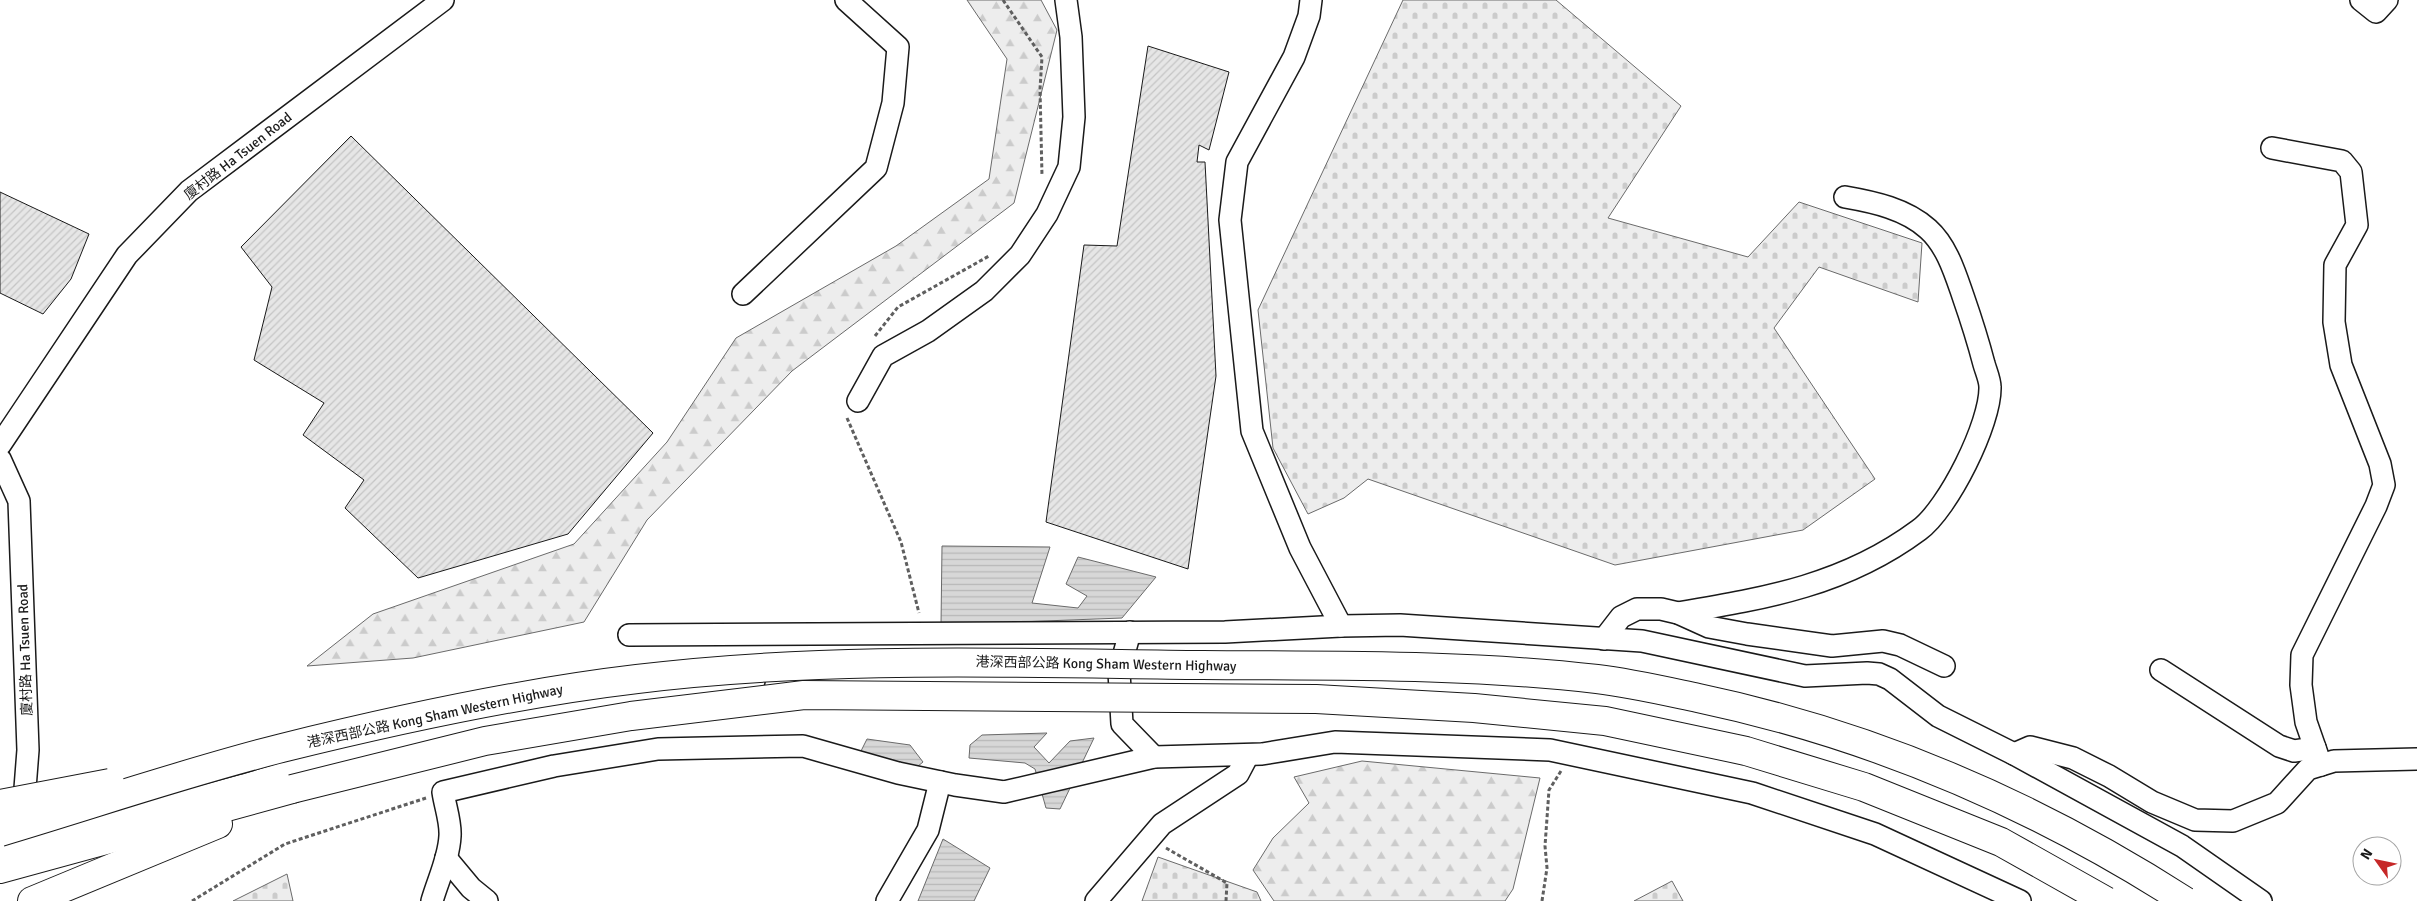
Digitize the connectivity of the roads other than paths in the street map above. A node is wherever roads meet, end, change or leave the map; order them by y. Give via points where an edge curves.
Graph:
1 (443, 0) edge
2 (846, 0) edge
3 (1066, 0) edge
4 (1311, 0) edge
5 (2361, 0) edge
6 (2387, 0) edge
7 (2272, 148) dead end
8 (1845, 197) dead end
9 (743, 294) dead end
10 (858, 402) dead end
11 (0, 445) edge
12 (0, 459) edge
13 (1678, 613) junction
14 (1340, 626) junction
15 (1130, 632) junction
16 (629, 635) dead end
17 (1604, 638) junction
18 (1944, 666) dead end
19 (2161, 670) dead end
20 (1119, 672) junction
21 (280, 749) junction
22 (2014, 754) junction
23 (1248, 755) junction
24 (1154, 757) junction
25 (2318, 757) junction
26 (2417, 760) edge
27 (940, 782) junction
28 (292, 789) junction
29 (0, 804) edge
30 (10, 838) edge
31 (0, 851) edge
32 (446, 858) junction
33 (0, 869) edge
34 (32, 901) edge
35 (432, 901) edge
36 (487, 901) edge
37 (887, 901) edge
38 (1096, 901) edge
39 (2020, 901) edge
40 (2106, 901) edge
41 (2185, 901) edge
42 (2261, 901) edge

1 - 11 street, 廈村路 Ha Tsuen Road via 189,191 127,255
2 - 9 street via 898,47 893,103 876,168
3 - 10 street via 1074,117 1069,166 1047,214 1020,255 984,291 928,331 883,356
4 - 14 street via 1309,16 1294,56 1238,162 1230,220 1252,432 1300,548
5 - 6 street via 2376,12
7 - 25 street via 2342,161 2351,172 2357,224 2335,265 2334,322 2341,364 2380,464 2384,485 2302,655 2301,685 2306,722
8 - 13 street via 1912,216 1941,244 1969,313 1990,386 1978,440 1937,510 1920,529 1863,565 1826,581 1789,591
12 - 30 street, 廈村路 Ha Tsuen Road via 19,501 28,750
13 - 17 street via 1637,609 1622,617
13 - 18 street via 1709,627 1832,646 1883,641 1900,645
14 - 15 street via 1225,632
14 - 17 street via 1400,625
15 - 16 street
15 - 20 street
17 - 22 street via 1642,641 1805,676 1879,674 1938,716
19 - 25 street via 2279,746
20 - 24 street via 1122,724
20 - 30 street via 796,675 534,711 389,741 244,785
21 - 29 highway, bridge
21 - 30 highway, 港深西部公路 Kong Sham Western Highway, bridge
21 - 41 highway, 港深西部公路 Kong Sham Western Highway, bridge via 489,702 560,690 711,671 794,665 947,662 1422,667 1521,672 1605,680 1732,705 1880,748 2024,808 2120,860
22 - 25 street via 2030,747 2073,758 2152,802 2196,820 2233,821 2277,804
22 - 42 street via 2182,846
23 - 24 street
23 - 38 street via 1238,774 1162,824
23 - 39 street via 1334,742 1550,750 1752,792 1875,834
24 - 27 street via 1004,792
25 - 26 street via 2334,761
27 - 32 street via 802,746 658,749 554,766 443,792 450,834
27 - 37 street via 928,830
28 - 33 highway
28 - 34 highway via 247,812
28 - 40 highway, bridge via 485,741 631,716 804,695 1316,699 1445,706 1606,721 1746,751 1864,788 2001,842
30 - 31 street
32 - 35 street
32 - 36 street via 471,888

